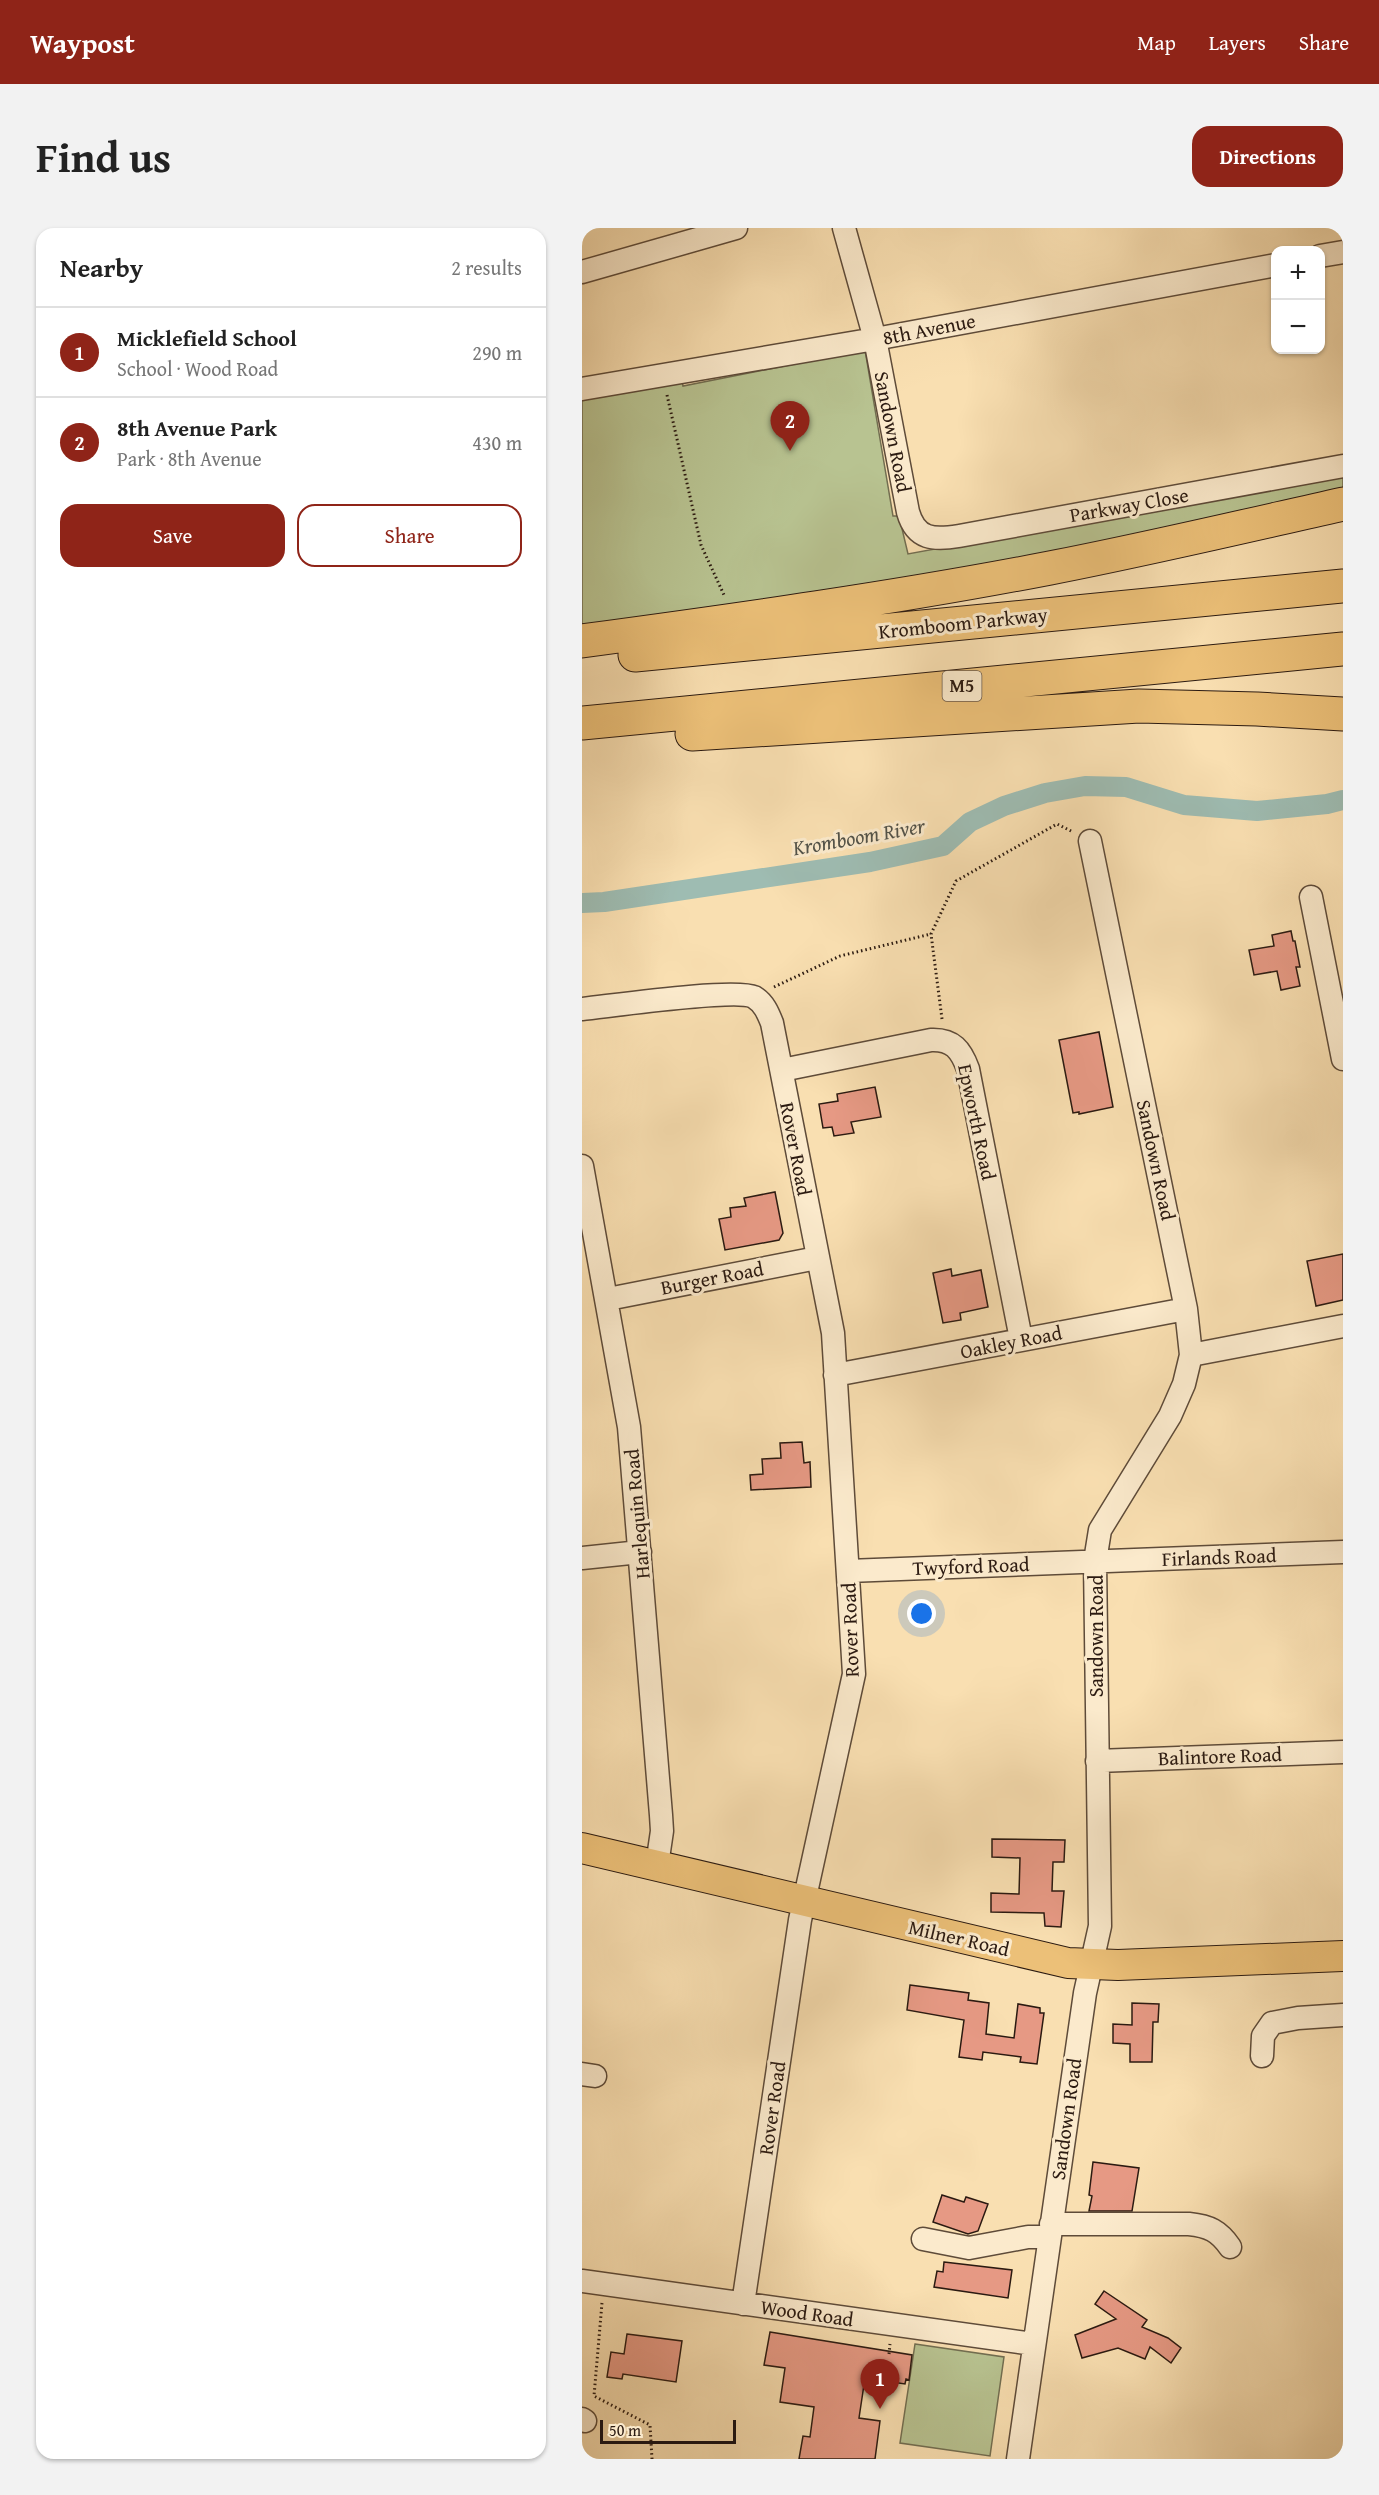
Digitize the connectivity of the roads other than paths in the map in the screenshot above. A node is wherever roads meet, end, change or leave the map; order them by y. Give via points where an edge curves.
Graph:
1 (736, 228) edge
2 (844, 228) edge
3 (1343, 252) edge
4 (1325, 255) edge
5 (1271, 266) edge
6 (582, 272) edge
7 (875, 339) junction
8 (582, 389) edge
9 (1343, 466) edge
10 (1343, 504) edge
11 (917, 530) joint
12 (1343, 586) edge
13 (582, 641) edge
14 (1343, 650) edge
15 (582, 659) edge
16 (1343, 714) edge
17 (582, 723) edge
18 (582, 741) edge
19 (1090, 841) road end
20 (1311, 897) dead end
21 (582, 1009) edge
22 (1343, 1059) edge
23 (782, 1070) junction
24 (582, 1166) edge
25 (817, 1258) junction
26 (608, 1299) junction
27 (1186, 1309) junction
28 (1343, 1326) edge
29 (1021, 1339) junction
30 (1191, 1355) junction
31 (835, 1376) junction
32 (640, 1552) junction
33 (1343, 1552) edge
34 (582, 1558) edge
35 (1095, 1561) junction
36 (848, 1571) junction
37 (1343, 1752) edge
38 (1097, 1761) junction
39 (582, 1848) edge
40 (657, 1866) junction
41 (804, 1900) junction
42 (1343, 1956) edge
43 (1091, 1965) junction
44 (1343, 2015) edge
45 (1262, 2056) dead end
46 (1050, 2231) junction
47 (923, 2239) dead end
48 (1230, 2247) dead end
49 (593, 2282) edge
50 (743, 2304) junction
51 (1033, 2344) junction
52 (1018, 2459) edge

1 - 6 street
2 - 7 street, Sandown Road
3 - 4 street
5 - 7 street, 8th Avenue
7 - 8 street, 8th Avenue
7 - 11 street, Sandown Road via 908,512
9 - 11 street, Parkway Close via 951,538 929,538
10 - 13 highway via 1047,569
12 - 15 highway, Kromboom Parkway
14 - 17 highway, M5
16 - 18 highway via 1139,706
19 - 27 street, Sandown Road
20 - 22 street
21 - 23 street, Rover Road via 728,994 753,996 772,1023
23 - 25 street, Rover Road
23 - 29 street, Epworth Road via 931,1040 944,1040 955,1046 968,1069
24 - 26 street, Harlequin Road
25 - 26 street, Burger Road
25 - 31 street, Rover Road via 833,1333
26 - 32 street, Harlequin Road via 629,1427
27 - 29 street, Oakley Road
27 - 30 street, Sandown Road
28 - 30 street
29 - 31 street, Oakley Road
30 - 35 street, Sandown Road via 1170,1416 1100,1530
31 - 36 street, Rover Road
32 - 34 street
32 - 40 street, Harlequin Road via 662,1831
33 - 35 street, Firlands Road
35 - 36 street, Twyford Road
35 - 38 street, Sandown Road
36 - 41 street, Rover Road via 854,1674
37 - 38 street, Balintore Road
38 - 43 street, Sandown Road via 1100,1926
39 - 40 main road, Milner Road
40 - 41 main road, Milner Road
41 - 43 main road, Milner Road via 968,1941
41 - 50 street, Rover Road
42 - 43 main road, Milner Road
43 - 46 street, Sandown Road
44 - 45 street via 1272,2023 1263,2036
46 - 47 street via 969,2248
46 - 48 street via 1189,2223 1221,2234
46 - 51 street, Sandown Road
49 - 50 street, Wood Road
50 - 51 street, Wood Road
51 - 52 street, Sandown Road

